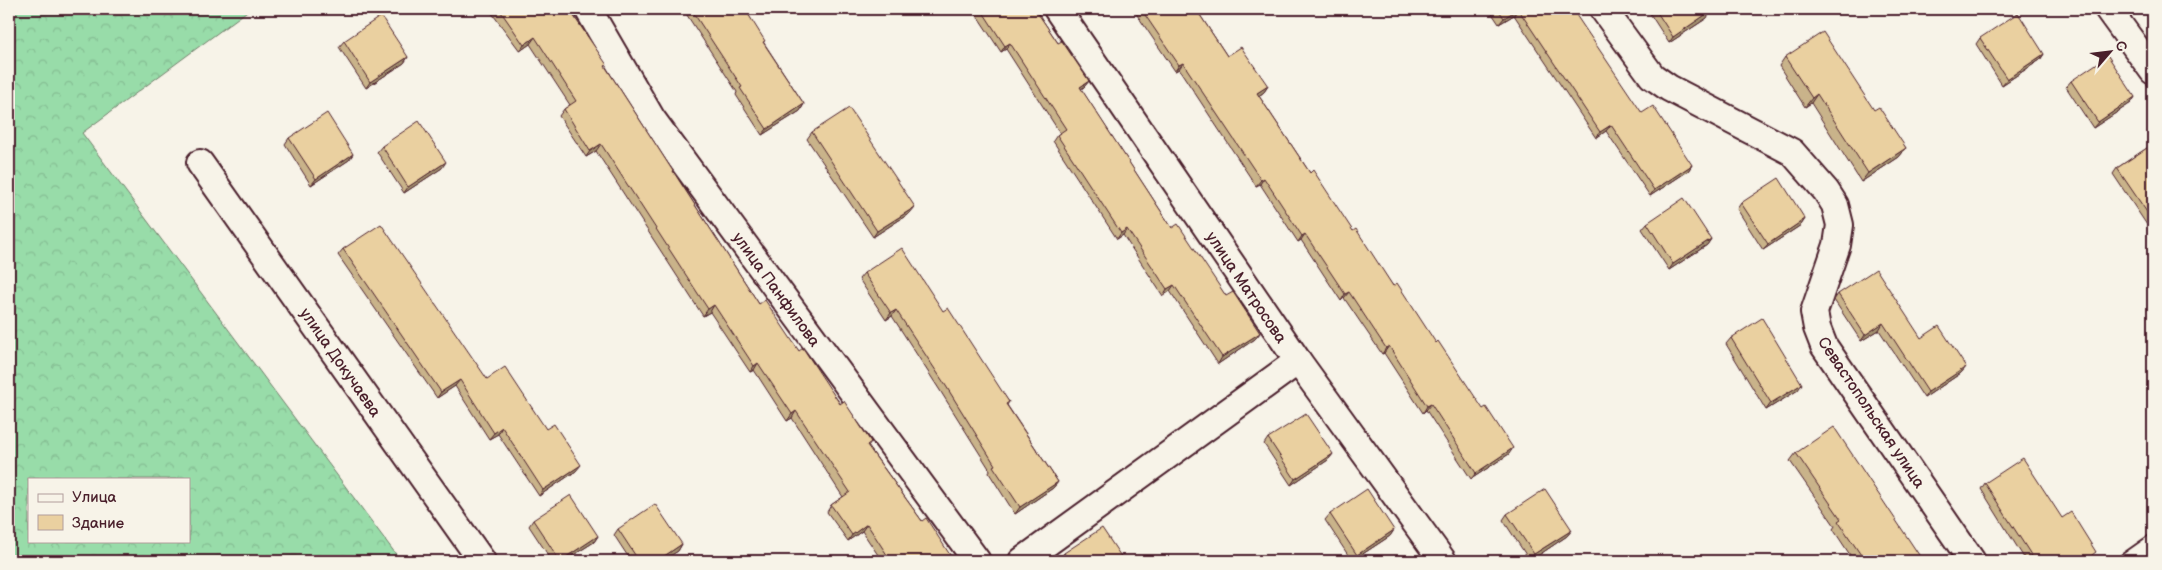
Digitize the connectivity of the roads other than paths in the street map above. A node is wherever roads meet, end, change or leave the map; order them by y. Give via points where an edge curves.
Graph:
1 (588, 9) edge
2 (1057, 9) edge
3 (1603, 9) edge
4 (2108, 9) edge
5 (2153, 71) edge
6 (200, 163) dead end
7 (1298, 362) junction
8 (2153, 542) edge
9 (482, 561) edge
10 (977, 561) edge
11 (1022, 561) edge
12 (1443, 561) edge
13 (1972, 561) edge
14 (2126, 561) edge

1 - 10 street, улица Панфилова via 652,119
2 - 7 street, улица Матросова
3 - 13 street, Севастопольская улица via 1652,76 1792,152 1826,191 1835,205 1840,225 1837,245 1814,312 1824,346
4 - 5 street
6 - 9 street, улица Докучаева
7 - 11 street
7 - 12 street, улица Матросова
8 - 14 lane

